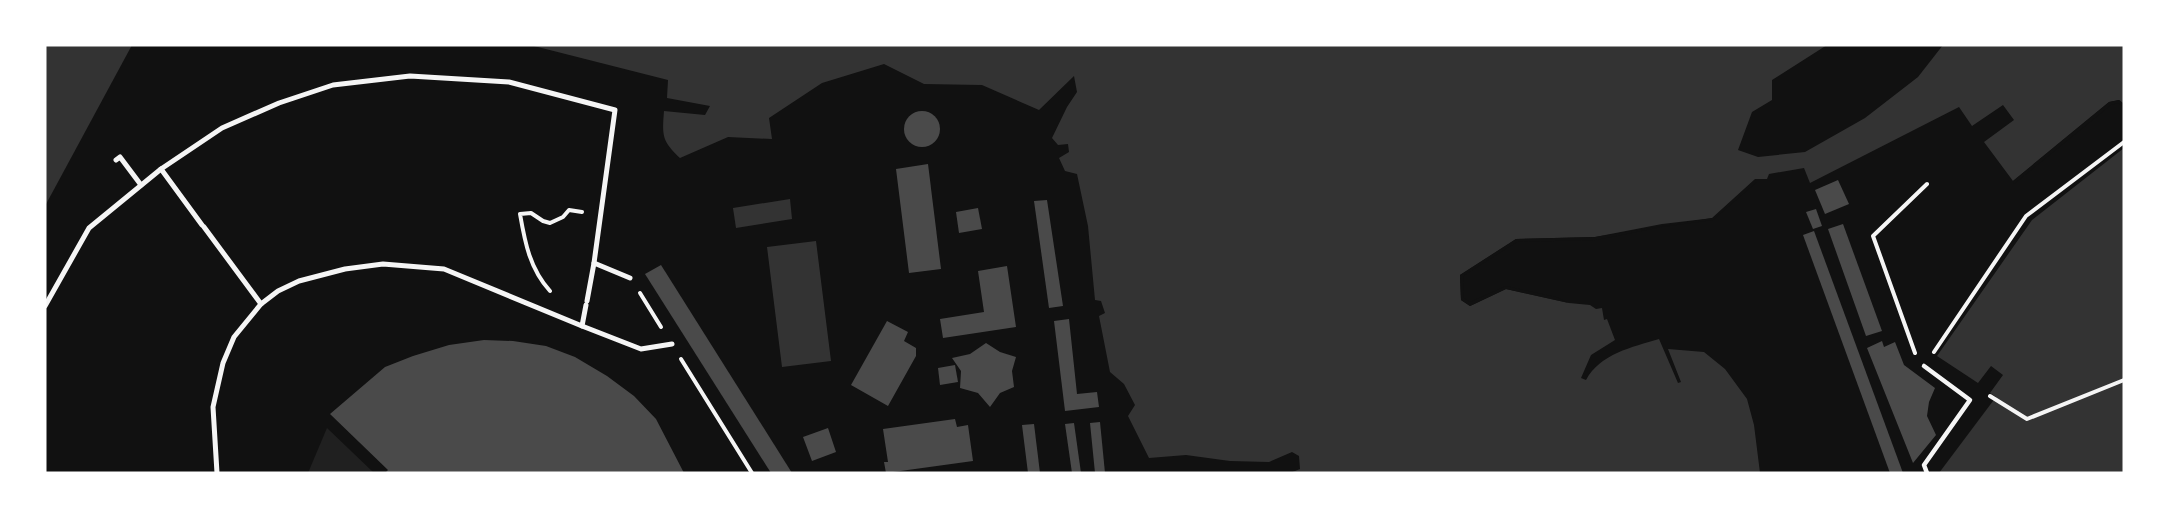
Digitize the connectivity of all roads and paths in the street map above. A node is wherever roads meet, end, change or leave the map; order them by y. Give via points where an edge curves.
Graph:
1 (2124, 142) edge
2 (116, 160) dead end
3 (161, 169) junction
4 (1928, 184) dead end
5 (141, 185) junction
6 (569, 210) dead end
7 (594, 263) junction
8 (630, 278) dead end
9 (553, 294) dead end
10 (261, 304) junction
11 (45, 306) edge
12 (653, 313) dead end
13 (582, 327) junction
14 (672, 344) junction
15 (1917, 361) dead end
16 (1924, 366) joint
17 (2124, 380) edge
18 (1990, 396) dead end
19 (217, 473) edge
20 (752, 473) edge
21 (1927, 473) edge

1 - 16 path via 2026,216
2 - 5 street via 120,157
3 - 5 street
3 - 7 street via 222,128 333,85 410,76 509,82 615,110
3 - 10 street
4 - 15 path via 1873,236
5 - 11 street via 89,228
6 - 9 path via 549,223 531,213 520,214 526,248 539,279
7 - 8 street
7 - 13 street
10 - 13 street via 299,281 382,264 408,265 444,269
10 - 19 street via 234,337 223,363 213,407
12 - 14 path
13 - 14 street via 641,349
14 - 20 path
16 - 21 lane via 1970,400 1924,465
17 - 18 path via 2027,419

